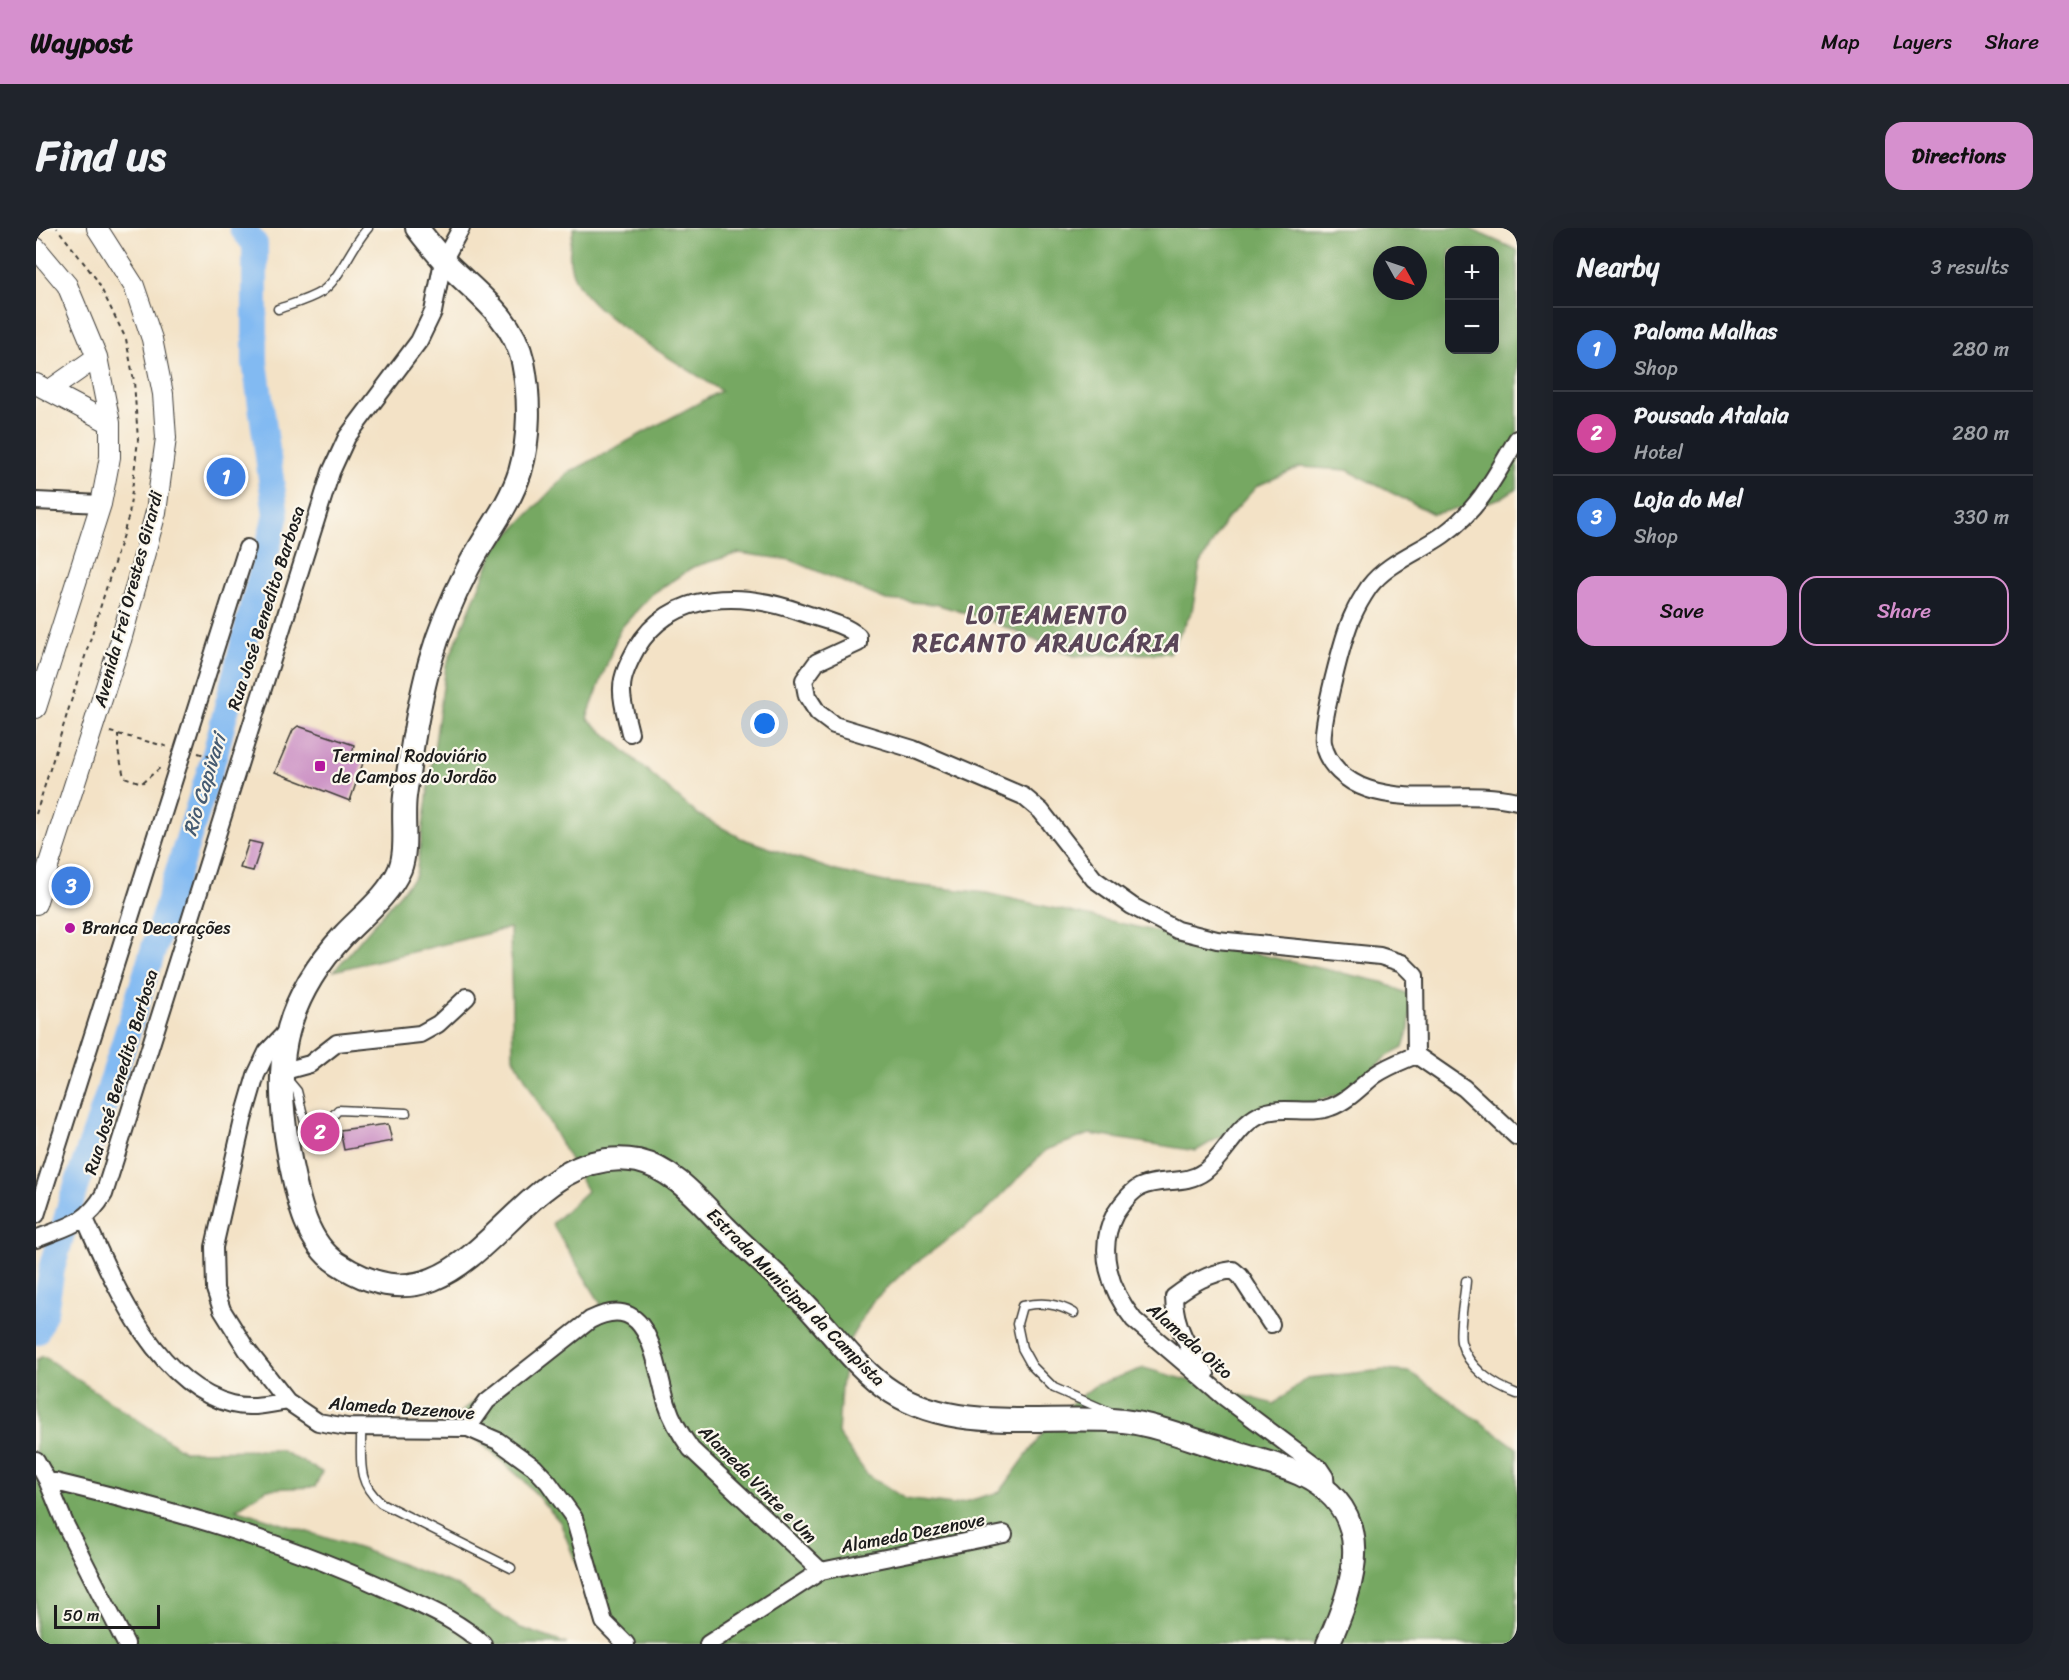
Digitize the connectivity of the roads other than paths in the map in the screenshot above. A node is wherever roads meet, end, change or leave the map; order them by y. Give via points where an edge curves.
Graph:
1 (97, 228) edge
2 (368, 228) edge
3 (417, 228) edge
4 (461, 228) edge
5 (36, 248) edge
6 (443, 261) junction
7 (278, 309) dead end
8 (98, 357) junction
9 (43, 387) edge
10 (110, 423) junction
11 (1517, 439) edge
12 (36, 501) edge
13 (101, 504) junction
14 (247, 548) dead end
15 (37, 698) edge
16 (630, 733) dead end
17 (1517, 801) edge
18 (36, 904) edge
19 (467, 997) dead end
20 (287, 1031) junction
21 (1416, 1055) junction
22 (281, 1072) junction
23 (406, 1113) dead end
24 (1517, 1137) edge
25 (36, 1215) edge
26 (82, 1221) junction
27 (36, 1239) edge
28 (1466, 1281) dead end
29 (1074, 1313) dead end
30 (1271, 1324) dead end
31 (1517, 1394) edge
32 (1223, 1396) junction
33 (287, 1401) junction
34 (1126, 1422) junction
35 (361, 1427) junction
36 (468, 1428) junction
37 (36, 1460) edge
38 (47, 1480) junction
39 (1326, 1489) junction
40 (1004, 1534) dead end
41 (511, 1568) dead end
42 (820, 1571) junction
43 (126, 1644) edge
44 (483, 1644) edge
45 (626, 1644) edge
46 (708, 1644) edge
47 (1328, 1644) edge

1 - 18 street, Avenida Frei Orestes Girardi via 135,286 152,339 163,394 166,438 156,512 121,640
2 - 7 lane via 329,285
3 - 6 main road, Estrada Municipal da Campista
4 - 6 street, Rua José Benedito Barbosa
5 - 8 street via 67,285
6 - 20 main road, Estrada Municipal da Campista via 500,315 512,333 522,357 528,402 526,443 512,491 465,572 430,663 405,794 399,872 387,891 316,971
6 - 26 street, Rua José Benedito Barbosa via 433,312 419,340 347,437 331,472 104,1194
8 - 9 street
8 - 10 street
9 - 10 street
10 - 13 street via 110,457
11 - 17 street via 1473,510 1442,536 1393,565 1370,586 1352,615 1324,719 1323,742 1329,760 1348,780 1369,789 1402,794 1498,796
12 - 13 street
13 - 15 street
14 - 25 street
16 - 21 street via 622,687 630,660 651,629 685,605 724,598 771,602 849,630 858,636 858,643 818,662 804,680 807,696 818,713 834,725 913,749 1023,796 1041,811 1094,879 1131,906 1177,930 1217,940 1380,956 1402,963 1415,976
19 - 22 street via 438,1024 420,1034 338,1043 301,1068
20 - 22 main road, Estrada Municipal da Campista
20 - 33 street, Alameda Dezenove via 267,1052 256,1075 214,1247 215,1289 222,1310
21 - 24 street via 1442,1070
21 - 32 street, Alameda Oito via 1393,1064 1329,1108 1279,1108 1258,1116 1205,1171 1178,1182 1155,1182 1137,1188 1120,1205 1110,1224 1105,1249 1110,1278 1124,1306 1134,1320
22 - 23 lane via 297,1090 310,1143 315,1146 324,1148 329,1144 331,1118 338,1110
22 - 34 main road, Estrada Municipal da Campista via 284,1130 306,1221 334,1261 362,1276 394,1286 422,1284 473,1256 551,1182 602,1161 634,1160 656,1167 681,1184 887,1389 915,1405 992,1419
26 - 27 street
26 - 33 street via 147,1338 172,1368 198,1390 232,1404 256,1407
28 - 31 lane via 1461,1341 1475,1368 1500,1388
29 - 34 lane via 1058,1304 1022,1306 1017,1324 1022,1348 1032,1366 1054,1388
30 - 32 street via 1233,1270 1195,1281 1174,1297 1184,1341
32 - 39 street, Alameda Oito via 1319,1468
33 - 35 street, Alameda Dezenove via 318,1422
34 - 39 main road, Estrada Municipal da Campista via 1282,1467
35 - 36 street, Alameda Dezenove
35 - 41 lane via 363,1480 370,1494
36 - 42 street, Alameda Vinte e Um via 487,1401 590,1320 605,1312 628,1313 650,1340 668,1406 691,1449
36 - 45 street, Alameda Dezenove via 498,1441 548,1482 574,1518 604,1622
37 - 38 street
38 - 43 street
38 - 44 street via 211,1522 345,1570 432,1611 471,1632
39 - 47 main road, Estrada Municipal da Campista via 1342,1508 1354,1537 1354,1578
40 - 42 street, Alameda Dezenove
42 - 46 street, Alameda Dezenove

